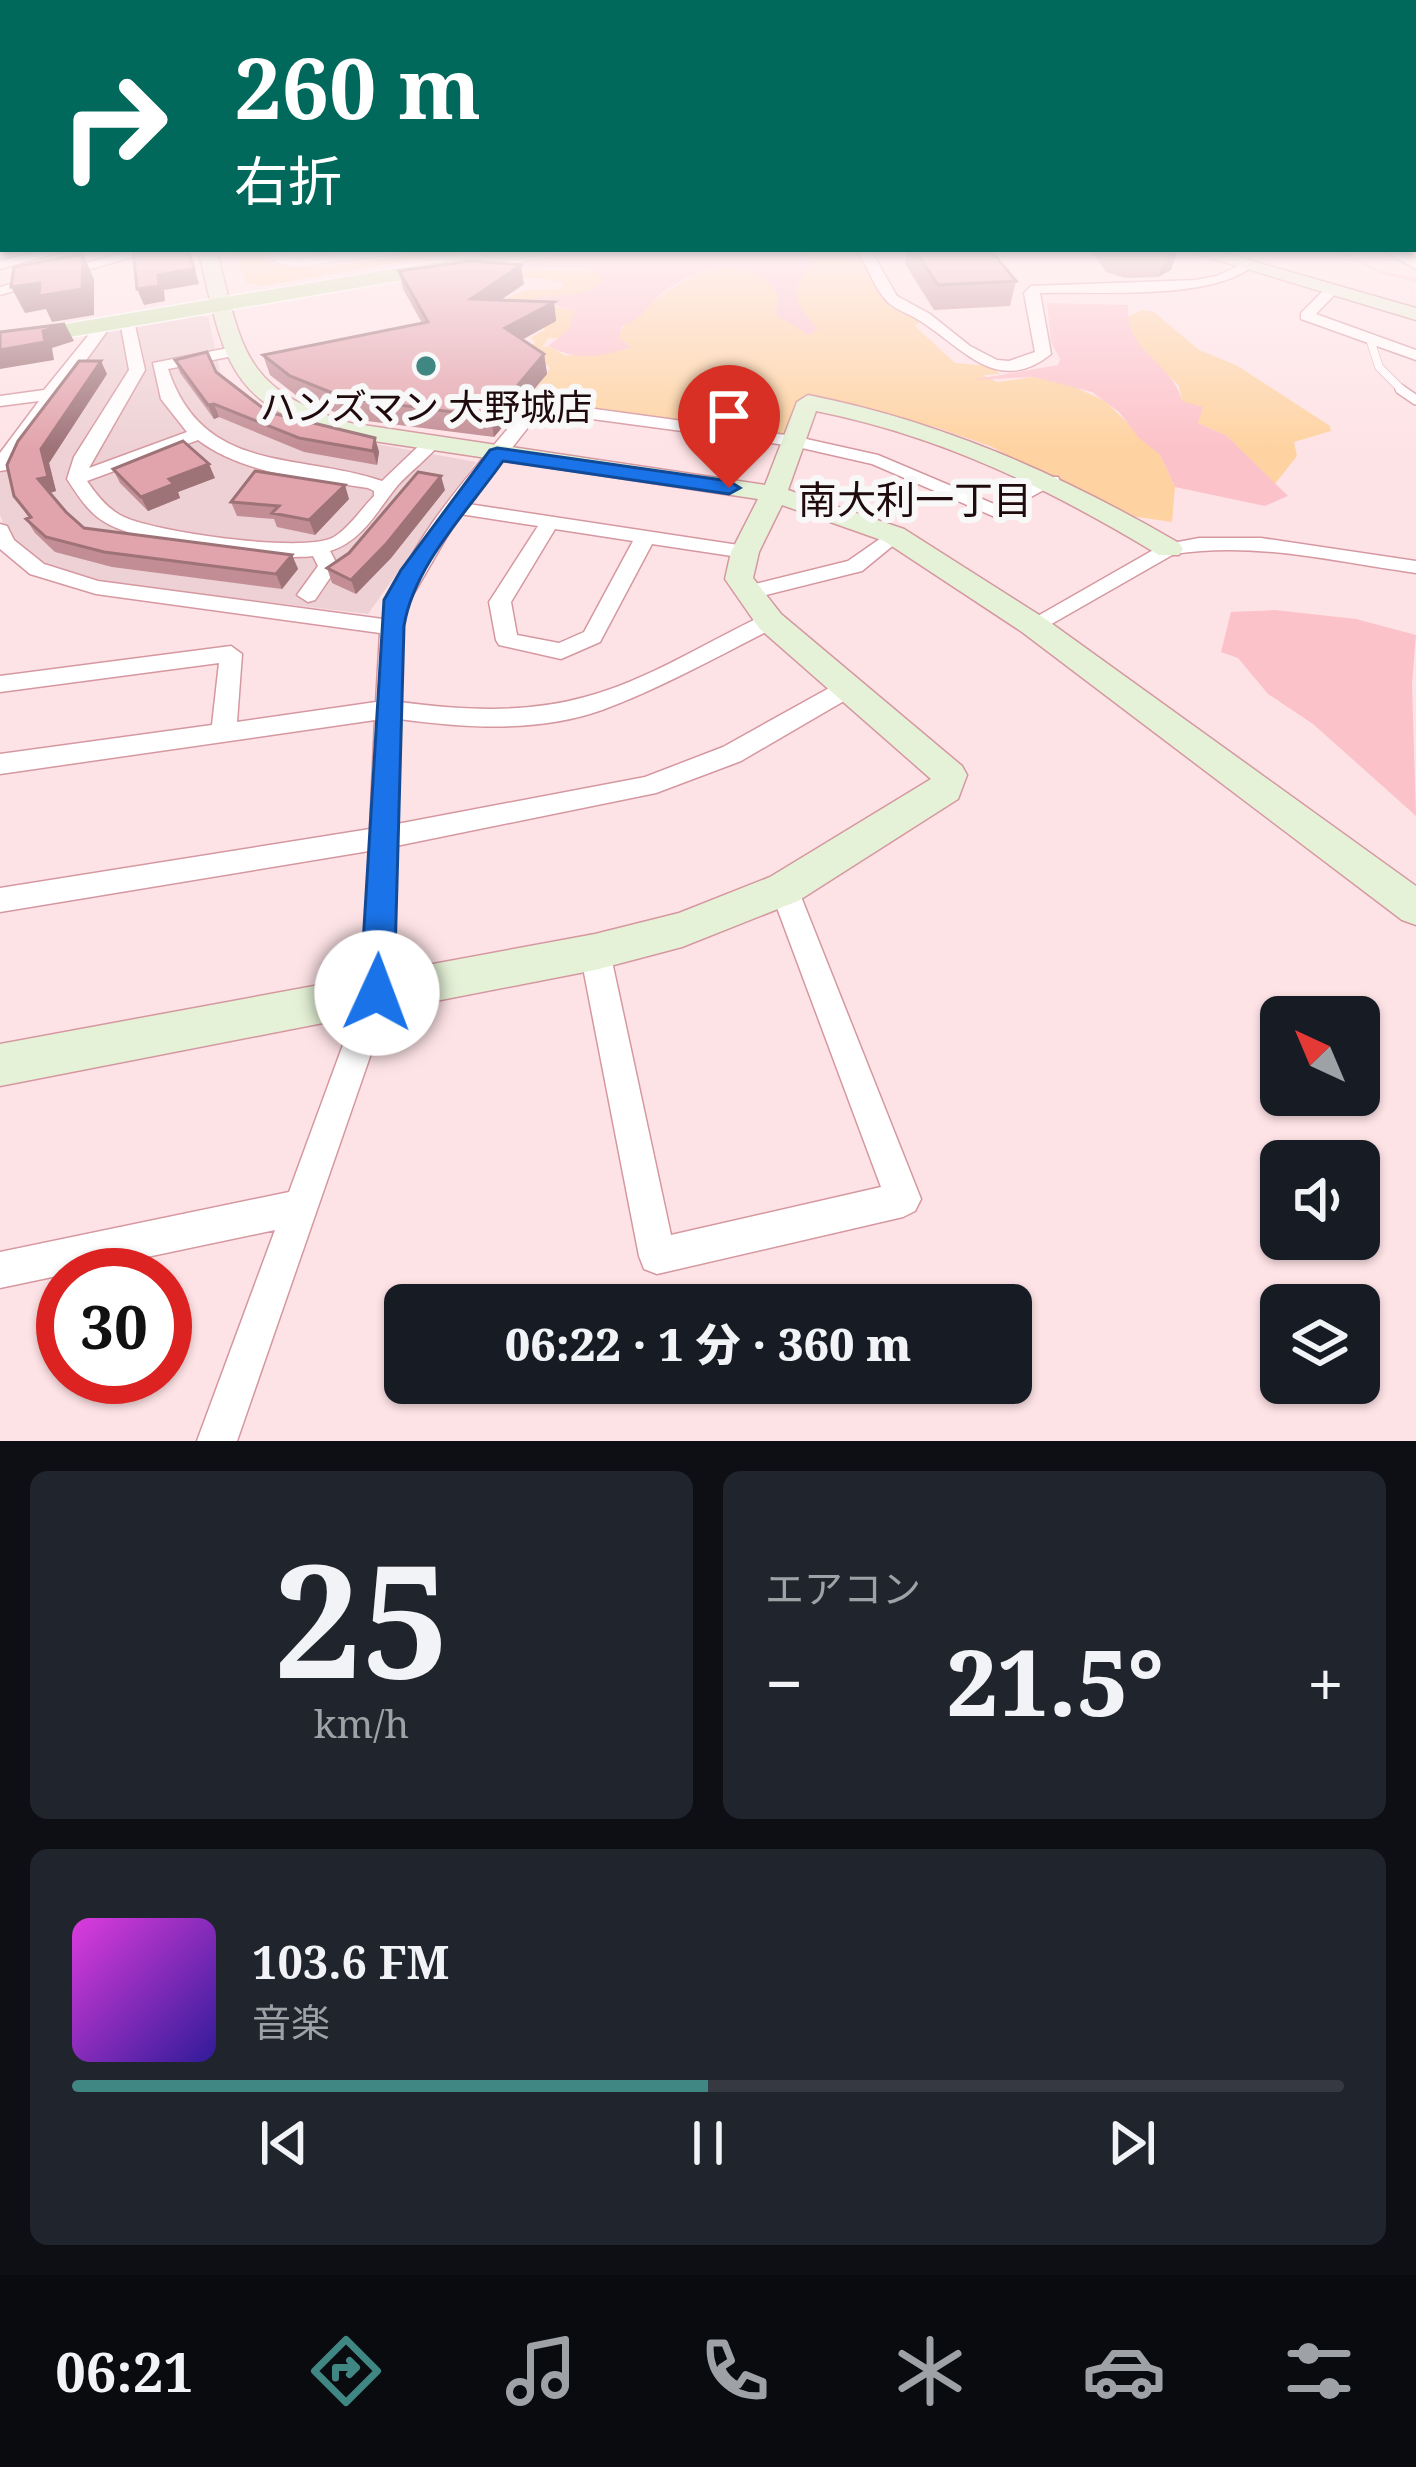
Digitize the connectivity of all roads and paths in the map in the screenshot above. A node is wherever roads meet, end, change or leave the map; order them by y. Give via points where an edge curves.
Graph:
1 (148, 313) edge
2 (163, 313) edge
3 (224, 313) edge
4 (920, 313) edge
5 (1035, 313) edge
6 (1309, 313) edge
7 (127, 321) junction
8 (100, 330) dead end
9 (0, 338) edge
10 (1370, 339) junction
11 (233, 352) junction
12 (1416, 356) edge
13 (159, 366) junction
14 (136, 370) junction
15 (52, 391) edge
16 (0, 400) edge
17 (1416, 400) edge
18 (197, 434) junction
19 (793, 441) junction
20 (430, 444) junction
21 (497, 454) junction
22 (0, 466) edge
23 (76, 479) junction
24 (1052, 481) junction
25 (384, 490) junction
26 (774, 494) junction
27 (458, 508) junction
28 (550, 522) junction
29 (894, 535) junction
30 (644, 538) junction
31 (2, 539) edge
32 (1169, 549) junction
33 (320, 550) junction
34 (745, 552) junction
35 (1416, 568) edge
36 (746, 593) junction
37 (308, 595) dead end
38 (770, 621) junction
39 (1033, 625) junction
40 (392, 626) junction
41 (0, 684) edge
42 (848, 688) junction
43 (390, 709) junction
44 (224, 730) junction
45 (0, 764) edge
46 (383, 838) junction
47 (784, 889) junction
48 (0, 900) edge
49 (1416, 908) edge
50 (596, 952) junction
51 (377, 993) junction
52 (0, 1065) edge
53 (304, 1206) junction
54 (0, 1270) edge
55 (217, 1441) edge

1 - 9 main road
2 - 7 main road
3 - 11 street
4 - 5 street via 968,356 991,363 1042,354
6 - 10 street
7 - 9 main road
7 - 14 street
8 - 15 street
10 - 12 street
10 - 17 lane via 1385,378
11 - 13 street
11 - 20 street via 251,386 306,419
13 - 14 street
13 - 18 street via 164,397
14 - 23 street
16 - 22 street via 52,394
18 - 23 street
18 - 25 street via 264,464
19 - 21 street via 536,406
19 - 24 street via 878,460 994,511
19 - 24 street via 808,402 946,435
19 - 26 street
20 - 21 street
20 - 25 street
21 - 26 street
21 - 27 street
23 - 33 street via 118,523
24 - 32 street
25 - 33 street via 341,541
26 - 29 street
26 - 34 street
27 - 28 street
27 - 40 street via 396,600
28 - 30 street
28 - 30 street via 500,602 507,640 561,651 592,637
29 - 36 street via 855,566
29 - 39 street
30 - 34 street
31 - 40 street via 38,568 96,587
32 - 35 street via 1237,542
32 - 39 street
33 - 37 street via 328,566
34 - 36 street
36 - 38 street
38 - 42 street
38 - 43 street via 593,704 515,718
39 - 49 street
40 - 43 street
41 - 44 street via 231,654
42 - 46 street via 732,754 646,787
42 - 47 street via 952,782
43 - 44 street
43 - 46 street
44 - 45 street
46 - 48 street
46 - 51 street
47 - 50 street via 682,930
47 - 50 street via 903,1199 657,1256
50 - 51 street
51 - 52 street
51 - 53 street
53 - 54 street
53 - 55 street

